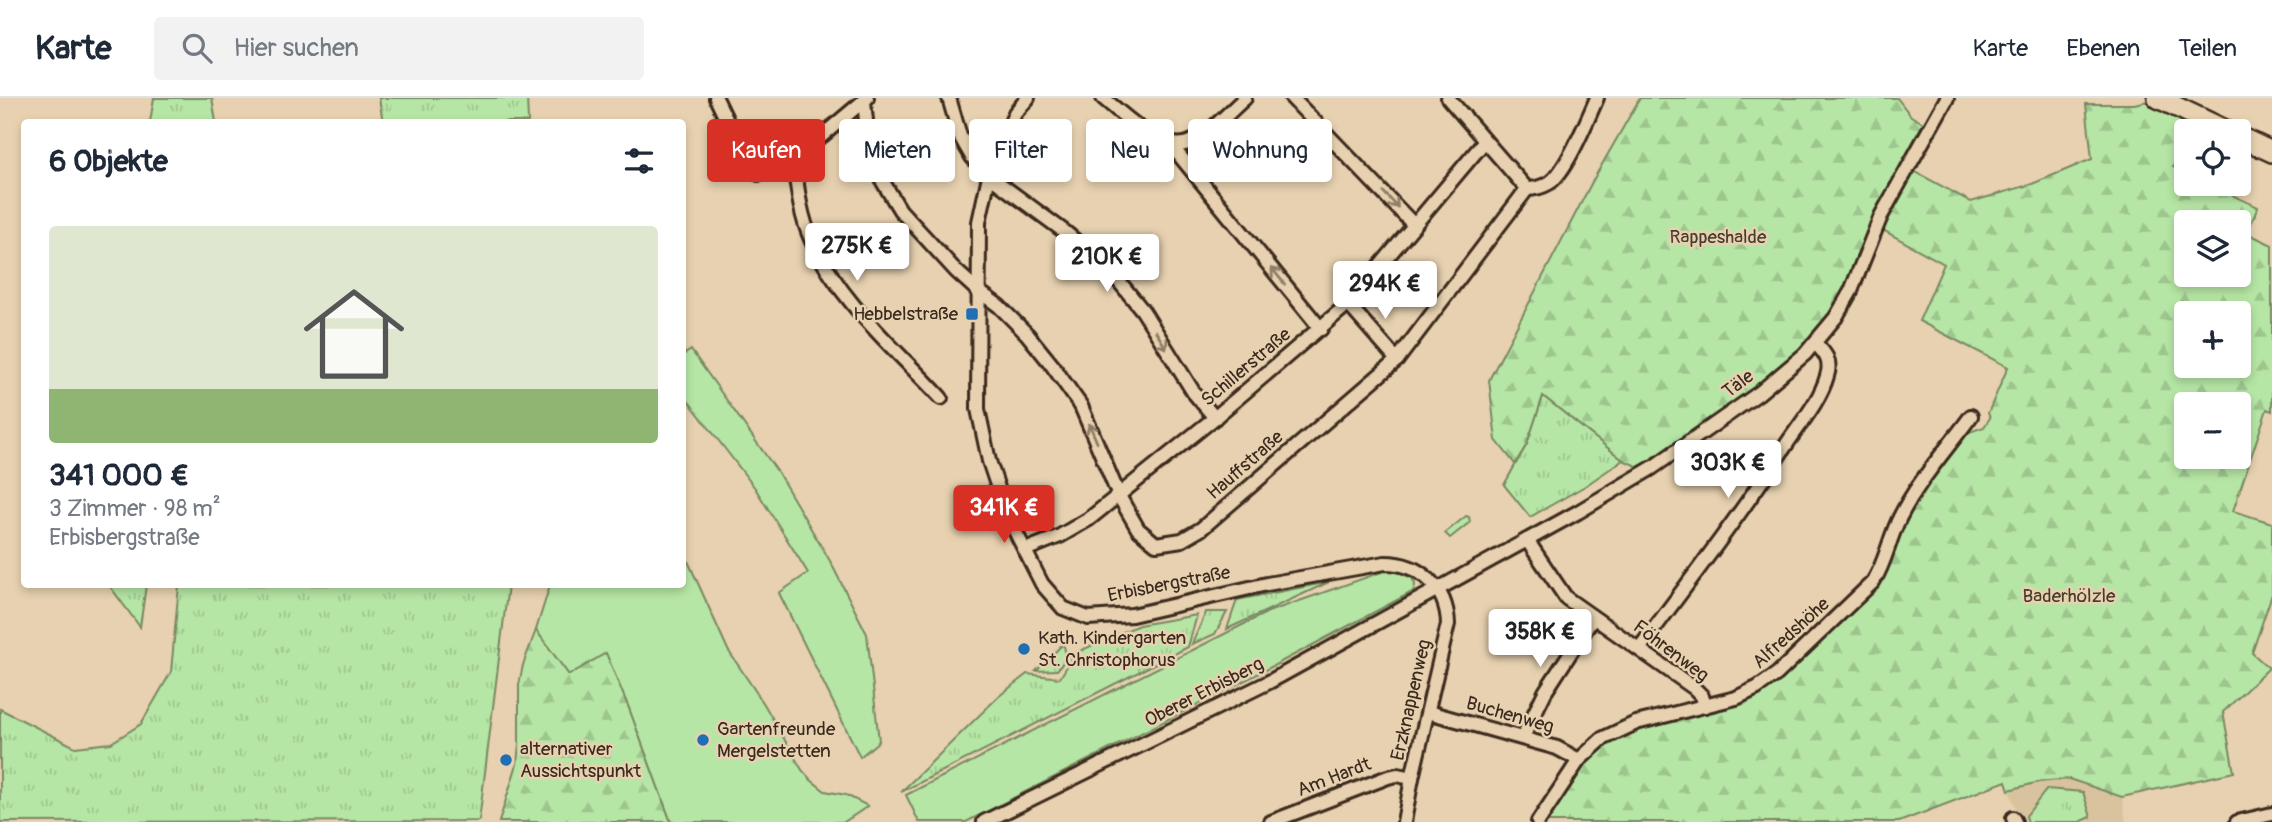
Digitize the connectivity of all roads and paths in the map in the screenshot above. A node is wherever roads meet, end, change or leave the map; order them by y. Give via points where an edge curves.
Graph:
1 (716, 98) edge
2 (949, 98) edge
3 (1028, 98) edge
4 (1103, 98) edge
5 (1245, 98) edge
6 (1292, 98) edge
7 (1598, 98) edge
8 (1947, 98) edge
9 (866, 100) edge
10 (1452, 100) edge
11 (2162, 100) edge
12 (726, 119) edge
13 (1013, 119) edge
14 (1129, 119) edge
15 (2202, 119) edge
16 (825, 133) edge
17 (1485, 141) junction
18 (2251, 142) edge
19 (1174, 145) edge
20 (1174, 149) edge
21 (969, 152) edge
22 (2272, 152) edge
23 (797, 182) edge
24 (988, 182) edge
25 (997, 182) edge
26 (1527, 189) junction
27 (1414, 225) junction
28 (977, 290) junction
29 (1348, 304) junction
30 (1321, 328) junction
31 (1815, 344) junction
32 (1397, 360) junction
33 (941, 398) dead end
34 (1971, 416) dead end
35 (1215, 418) junction
36 (1119, 496) junction
37 (1527, 540) junction
38 (1026, 550) junction
39 (1437, 588) junction
40 (1593, 618) junction
41 (1639, 649) junction
42 (1705, 706) junction
43 (1428, 712) junction
44 (1523, 737) junction
45 (1579, 760) junction
46 (1412, 778) junction
47 (2272, 814) edge
48 (984, 822) edge
49 (1270, 822) edge
50 (1404, 822) edge
51 (1538, 822) edge
52 (2237, 822) edge

1 - 12 street
2 - 21 street
3 - 13 street, Erbisbergstraße
4 - 14 street
5 - 19 street via 1211,128 1188,143
6 -> 27 street
7 - 26 street via 1562,170 1550,183
8 - 31 street, Täle via 1881,216 1843,306
9 - 16 street
9 - 28 street via 868,140 883,182 926,240
10 - 17 street
11 - 15 main road
17 - 26 street
17 - 27 street, Schillerstraße
18 - 22 main road
30 -> 20 street
23 - 33 street via 811,239 840,289
24 - 28 street, Erbisbergstraße via 979,222
25 -> 35 street via 1109,269
26 - 32 street, Hauffstraße
27 - 29 street, Schillerstraße
36 -> 28 street via 1081,406 1027,334
28 - 38 street, Erbisbergstraße via 978,409 1007,514
29 - 30 street, Schillerstraße
29 - 32 street
30 - 35 street, Schillerstraße
31 - 37 street, Täle via 1766,387 1652,468
31 - 41 street via 1829,364 1822,388 1751,498
32 - 36 street, Hauffstraße via 1201,529 1182,540 1156,544 1138,529
34 - 42 street, Alfredshöhe via 1906,507 1868,587 1767,682 1736,698
35 - 36 street, Schillerstraße
36 - 38 street, Schillerstraße via 1090,519
37 - 39 street, Täle
37 - 40 street, Föhrenweg via 1566,598
38 - 39 street, Erbisbergstraße via 1042,584 1063,608 1088,618 1132,615 1385,563 1413,568
39 - 43 street, Erzknappenweg via 1448,624
39 - 48 street, Oberer Erbisberg via 1269,681
40 - 41 street, Föhrenweg
40 - 44 street via 1545,692
41 - 42 street, Föhrenweg via 1698,692
42 - 45 street, Alfredshöhe via 1625,727 1602,739
43 - 44 street, Buchenweg
43 - 46 street, Erzknappenweg
44 - 45 street, Buchenweg
45 - 51 street, Alfredshöhe
46 - 49 street, Am Hardt via 1388,776
46 - 50 street, Erzknappenweg
47 - 52 street

